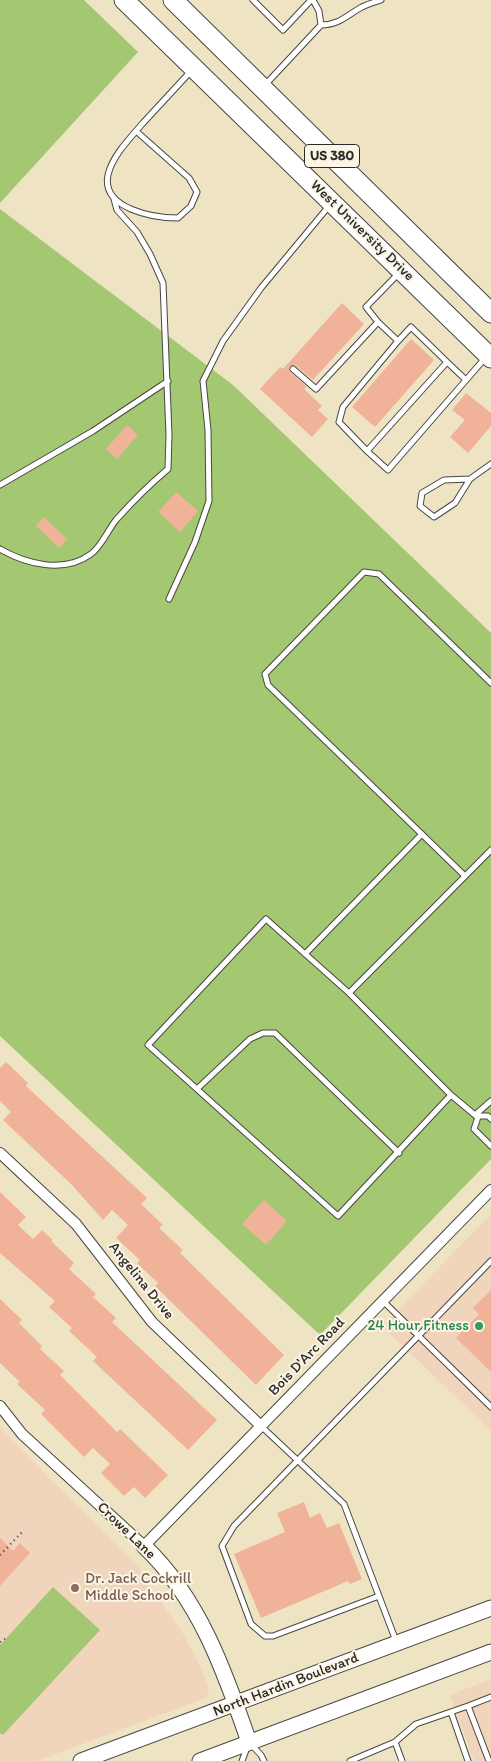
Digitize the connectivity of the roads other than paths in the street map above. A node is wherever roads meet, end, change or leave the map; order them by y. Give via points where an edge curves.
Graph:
1 (124, 0) edge
2 (174, 0) edge
3 (253, 0) edge
4 (312, 0) edge
5 (381, 0) edge
6 (321, 25) junction
7 (194, 68) junction
8 (263, 87) junction
9 (136, 131) junction
10 (114, 199) junction
11 (332, 202) junction
12 (402, 270) junction
13 (491, 313) edge
14 (378, 322) junction
15 (398, 341) junction
16 (489, 356) edge
17 (447, 362) junction
18 (293, 368) dead end
19 (466, 380) junction
20 (168, 381) junction
21 (366, 451) junction
22 (491, 464) edge
23 (470, 479) junction
24 (0, 485) edge
25 (0, 549) edge
26 (170, 599) dead end
27 (491, 683) edge
28 (422, 834) junction
29 (491, 850) edge
30 (465, 876) junction
31 (305, 954) junction
32 (349, 993) junction
33 (197, 1090) junction
34 (451, 1095) junction
35 (491, 1101) edge
36 (476, 1116) junction
37 (491, 1119) edge
38 (491, 1146) edge
39 (0, 1153) edge
40 (399, 1153) junction
41 (491, 1190) edge
42 (491, 1261) edge
43 (383, 1301) junction
44 (417, 1336) junction
45 (0, 1406) edge
46 (491, 1407) edge
47 (261, 1426) junction
48 (297, 1460) junction
49 (144, 1546) junction
50 (380, 1596) junction
51 (491, 1608) edge
52 (397, 1644) junction
53 (491, 1652) edge
54 (491, 1698) edge
55 (236, 1705) junction
56 (468, 1706) junction
57 (451, 1712) junction
58 (249, 1742) junction
59 (395, 1742) junction
60 (81, 1761) edge
61 (200, 1761) edge
62 (242, 1761) edge
63 (264, 1761) edge
64 (352, 1761) edge
65 (402, 1761) edge
66 (468, 1761) edge
67 (489, 1761) edge

1 - 7 highway, West University Drive / US 380
2 - 8 highway, West University Drive / US 380
3 - 4 lane via 283,30
4 - 6 lane via 319,11
5 - 6 lane via 332,25
6 - 8 lane
7 - 9 lane
7 - 11 highway, West University Drive / US 380
8 - 13 highway, West University Drive / US 380
9 - 10 lane via 108,173 108,185
9 - 10 lane via 190,178 197,192 191,206 178,218 164,218 127,207
10 - 20 lane via 118,210 150,254 163,282
11 - 12 highway, West University Drive / US 380
11 - 26 lane via 261,288 223,341 203,381 208,430 209,501
12 - 14 lane via 366,307
12 - 16 highway, West University Drive / US 380
14 - 15 lane
14 - 18 lane via 316,389
15 - 17 lane via 411,328
15 - 21 lane via 343,407 339,422
16 - 19 lane
17 - 19 lane
17 - 21 lane
19 - 21 lane via 388,470
20 - 24 lane via 93,431
20 - 25 lane via 168,469 133,501 92,554 66,565 43,564 15,557
22 - 23 lane
23 - 23 lane via 444,480 422,493 420,506 434,517 455,503
27 - 28 lane via 379,574 364,572 266,674 268,685
28 - 30 lane
28 - 31 lane
29 - 30 lane
30 - 32 lane
31 - 32 lane
31 - 33 lane via 266,919 148,1045
32 - 34 lane
33 - 40 lane via 250,1039 263,1033 275,1034
33 - 40 lane via 338,1216
34 - 36 lane
34 - 40 lane
35 - 36 lane
36 - 37 lane
36 - 38 lane via 474,1129
39 - 47 street, Angelina Drive via 76,1224 152,1322
41 - 43 street, Bois D'Arc Road
42 - 44 lane
43 - 44 lane
43 - 47 street, Bois D'Arc Road
44 - 46 lane
44 - 48 lane
45 - 49 street, Crowe Lane via 22,1434
47 - 48 lane
47 - 49 street, Bois D'Arc Road
48 - 50 lane via 348,1510
48 - 50 lane via 234,1526 222,1546 250,1624 265,1636 273,1636
49 - 55 main road, Crowe Lane via 165,1570 200,1622
50 - 52 lane
51 - 52 main road, North Hardin Boulevard
52 - 55 main road, North Hardin Boulevard
53 - 58 main road
54 - 56 lane
55 - 58 main road, Crowe Lane
55 - 60 main road, North Hardin Boulevard
56 - 57 lane
56 - 67 lane
57 - 59 lane via 416,1724
57 - 66 lane
58 - 61 main road
58 - 62 lane
58 - 63 lane
59 - 64 lane
59 - 65 lane

